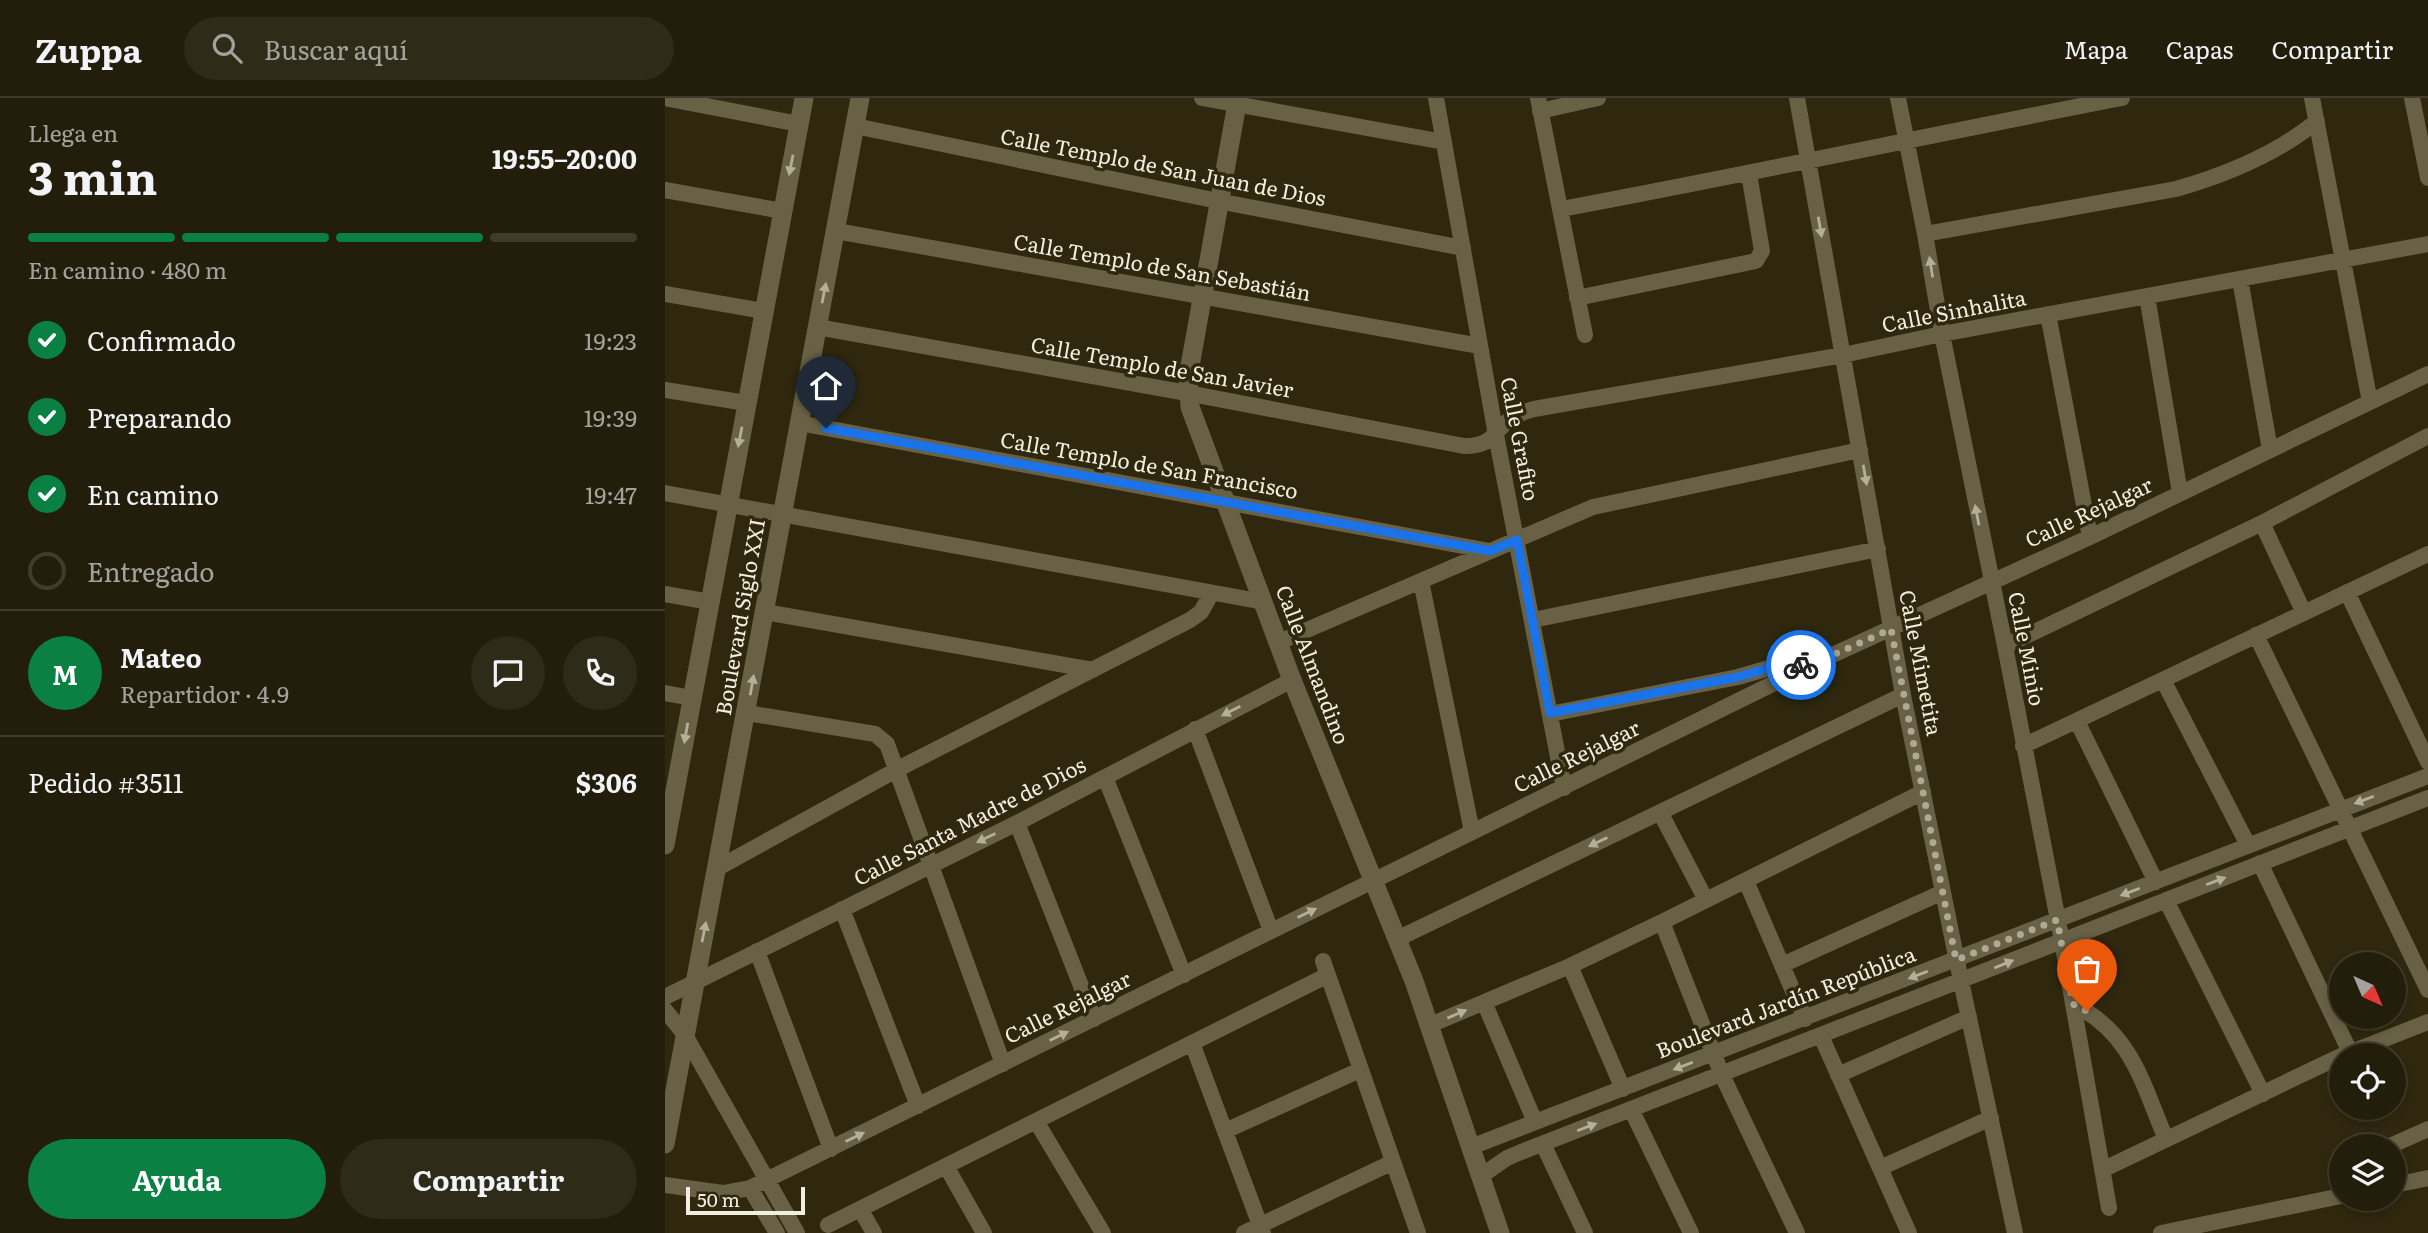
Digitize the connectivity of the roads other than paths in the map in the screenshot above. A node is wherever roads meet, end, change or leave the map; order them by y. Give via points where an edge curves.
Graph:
1 (665, 98) edge
2 (804, 98) edge
3 (860, 98) edge
4 (1202, 98) edge
5 (1436, 98) edge
6 (1598, 98) edge
7 (1797, 98) edge
8 (1898, 98) edge
9 (2122, 98) edge
10 (2312, 98) edge
11 (2413, 98) edge
12 (1237, 102) edge
13 (1539, 104) edge
14 (2317, 121) junction
15 (799, 124) junction
16 (855, 126) junction
17 (1906, 139) junction
18 (1444, 142) junction
19 (1808, 160) junction
20 (1749, 174) junction
21 (2428, 178) edge
22 (665, 190) edge
23 (1218, 201) junction
24 (1561, 209) junction
25 (783, 211) junction
26 (836, 230) junction
27 (1925, 234) junction
28 (2428, 244) edge
29 (1463, 248) junction
30 (2342, 259) junction
31 (2240, 279) junction
32 (665, 294) edge
33 (1201, 296) junction
34 (2147, 296) junction
35 (1577, 298) junction
36 (764, 311) junction
37 (2048, 314) junction
38 (817, 327) junction
39 (1942, 334) junction
40 (1584, 335) dead end
41 (1480, 346) junction
42 (1843, 355) junction
43 (2428, 374) edge
44 (665, 390) edge
45 (1188, 393) junction
46 (2370, 402) junction
47 (746, 404) junction
48 (799, 423) junction
49 (1496, 435) junction
50 (2428, 436) edge
51 (1860, 450) junction
52 (2270, 450) junction
53 (665, 493) edge
54 (2180, 494) junction
55 (1226, 501) junction
56 (727, 505) junction
57 (783, 515) junction
58 (2262, 523) junction
59 (2090, 537) junction
60 (1517, 540) junction
61 (1878, 549) junction
62 (1490, 551) junction
63 (2428, 554) edge
64 (1421, 581) junction
65 (1991, 582) junction
66 (2347, 592) junction
67 (665, 594) edge
68 (1210, 594) junction
69 (710, 602) junction
70 (1263, 602) junction
71 (765, 612) junction
72 (2304, 613) junction
73 (1533, 620) junction
74 (1891, 629) junction
75 (2256, 635) junction
76 (1279, 642) junction
77 (2005, 646) junction
78 (1815, 663) junction
79 (1093, 670) junction
80 (1292, 680) junction
81 (2163, 680) junction
82 (665, 693) edge
83 (1903, 695) junction
84 (692, 698) junction
85 (747, 713) junction
86 (1550, 713) junction
87 (2077, 721) junction
88 (1195, 729) junction
89 (2023, 746) junction
90 (2428, 762) edge
91 (898, 769) junction
92 (2428, 776) edge
93 (1105, 777) junction
94 (1564, 788) junction
95 (1923, 792) junction
96 (670, 795) edge
97 (2428, 798) edge
98 (2340, 810) junction
99 (1660, 812) junction
100 (1017, 823) junction
101 (2349, 828) junction
102 (1472, 832) junction
103 (665, 845) edge
104 (2248, 845) junction
105 (2260, 863) junction
106 (932, 865) junction
107 (716, 869) junction
108 (1374, 880) junction
109 (1746, 881) junction
110 (2156, 882) junction
111 (1943, 892) junction
112 (1706, 900) junction
113 (2167, 900) junction
114 (842, 909) junction
115 (2057, 920) junction
116 (1662, 922) junction
117 (1271, 931) junction
118 (1397, 939) junction
119 (2062, 941) junction
120 (757, 951) junction
121 (1956, 960) junction
122 (1782, 965) junction
123 (1570, 966) junction
124 (1184, 975) junction
125 (1961, 981) junction
126 (694, 983) junction
127 (2428, 990) edge
128 (665, 997) edge
129 (1484, 1002) junction
130 (2073, 1004) junction
131 (665, 1010) edge
132 (1969, 1017) junction
133 (1805, 1018) junction
134 (1094, 1019) junction
135 (2428, 1022) edge
136 (1430, 1025) junction
137 (685, 1035) junction
138 (1821, 1036) junction
139 (1192, 1043) junction
140 (2340, 1043) edge
141 (2375, 1043) edge
142 (1714, 1055) junction
143 (2329, 1063) edge
144 (1003, 1064) junction
145 (1360, 1070) junction
146 (1722, 1075) junction
147 (1838, 1075) junction
148 (1623, 1088) junction
149 (2263, 1094) junction
150 (918, 1106) junction
151 (1632, 1109) junction
152 (1991, 1118) junction
153 (1036, 1121) junction
154 (1535, 1122) junction
155 (2428, 1129) edge
156 (1225, 1131) junction
157 (2167, 1139) junction
158 (2406, 1139) edge
159 (1543, 1143) junction
160 (665, 1144) edge
161 (1471, 1147) junction
162 (831, 1149) junction
163 (1393, 1161) junction
164 (946, 1166) junction
165 (1880, 1168) junction
166 (2102, 1170) junction
167 (1481, 1176) junction
168 (2428, 1178) edge
169 (766, 1180) junction
170 (2406, 1183) edge
171 (665, 1185) edge
172 (750, 1188) junction
173 (2329, 1198) edge
174 (2109, 1208) dead end
175 (860, 1209) junction
176 (828, 1225) dead end
177 (1262, 1229) edge
178 (776, 1233) edge
179 (797, 1233) edge
180 (874, 1233) edge
181 (984, 1233) edge
182 (1103, 1233) edge
183 (1244, 1233) edge
184 (1418, 1233) edge
185 (1500, 1233) edge
186 (1585, 1233) edge
187 (1691, 1233) edge
188 (1797, 1233) edge
189 (1909, 1233) edge
190 (2015, 1233) edge
191 (2161, 1233) edge

1 - 15 street
2 - 15 street, Boulevard Siglo XXI
3 - 16 street, Boulevard Siglo XXI
4 - 12 street
5 - 18 street, Calle Grafito
6 - 13 street
7 - 19 street, Calle Mimetita
8 - 17 street, Calle Minio
9 - 17 street
10 - 14 street
11 - 21 street
12 - 18 street
12 - 23 street, Calle Almandino
13 - 24 street
14 - 27 street via 2278,147 2205,181
14 - 30 street
15 -> 25 street, Boulevard Siglo XXI
16 - 23 street, Calle Templo de San Juan de Dios
16 - 26 street, Boulevard Siglo XXI
17 - 19 street
17 - 27 street, Calle Minio
18 - 29 street, Calle Grafito
19 - 20 street
19 -> 42 street, Calle Mimetita
20 - 24 street
20 - 35 street via 1762,251 1756,261
22 - 25 street
23 - 29 street, Calle Templo de San Juan de Dios
23 - 33 street, Calle Almandino
24 - 35 street
25 - 36 street, Boulevard Siglo XXI
26 - 33 street, Calle Templo de San Sebastián
38 -> 26 street, Boulevard Siglo XXI
39 -> 27 street, Calle Minio
28 - 30 street, Calle Sinhalita
29 - 41 street, Calle Grafito
30 - 31 street, Calle Sinhalita
30 - 46 street
31 - 34 street, Calle Sinhalita
31 - 52 street
32 - 36 street
33 - 41 street, Calle Templo de San Sebastián
33 - 45 street, Calle Almandino
34 - 37 street, Calle Sinhalita
34 - 54 street
35 - 40 street
36 - 47 street, Boulevard Siglo XXI
37 - 39 street, Calle Sinhalita
37 - 59 street
38 - 45 street, Calle Templo de San Javier
38 - 48 street, Boulevard Siglo XXI
39 - 42 street, Calle Sinhalita
65 -> 39 street, Calle Minio
41 - 49 street, Calle Grafito
42 - 49 street, Calle Sinhalita via 1534,409 1513,417
42 - 51 street, Calle Mimetita
43 - 46 street, Calle Rejalgar
44 - 47 street
45 - 49 street, Calle Templo de San Javier via 1464,446 1476,446
45 - 55 street, Calle Almandino via 1193,418
46 - 52 street, Calle Rejalgar
47 -> 56 street, Boulevard Siglo XXI
48 - 55 street, Calle Templo de San Francisco
48 - 57 street, Boulevard Siglo XXI
49 - 60 street, Calle Grafito
50 - 58 street
51 - 60 street via 1618,500
51 -> 61 street, Calle Mimetita
52 - 54 street, Calle Rejalgar
53 - 56 street
54 - 59 street, Calle Rejalgar
55 - 62 street, Calle Templo de San Francisco
55 - 70 street, Calle Almandino
56 - 57 street
56 - 69 street, Boulevard Siglo XXI
57 - 68 street
57 - 71 street, Boulevard Siglo XXI
58 - 72 street
58 - 77 street
59 - 65 street, Calle Rejalgar
60 - 62 street
60 - 73 street, Calle Grafito
61 - 73 street
61 - 74 street, Calle Mimetita
62 - 64 street
63 - 66 street
64 - 76 street
64 - 102 street
65 - 74 street, Calle Rejalgar
65 - 77 street, Calle Minio
66 - 72 street
66 - 90 street
67 - 69 street
68 - 70 street
68 - 79 street via 1201,612 1190,620
69 - 84 street, Boulevard Siglo XXI
70 - 76 street, Calle Almandino
71 - 79 street
85 -> 71 street, Boulevard Siglo XXI
72 - 75 street
73 - 86 street, Calle Grafito
74 - 78 street, Calle Rejalgar
74 - 83 street, Calle Mimetita
75 - 81 street
75 - 98 street
76 - 80 street, Calle Almandino
77 - 89 street, Calle Minio
78 - 86 street via 1769,668
78 - 94 street, Calle Rejalgar
79 - 91 street
80 -> 88 street, Calle Santa Madre de Dios
80 - 108 street, Calle Almandino
81 - 87 street
81 - 104 street
82 - 84 street
83 - 95 street, Calle Mimetita
83 - 99 street
84 -> 96 street, Boulevard Siglo XXI
85 - 91 street via 875,734 887,744
85 - 107 street, Boulevard Siglo XXI
86 - 94 street, Calle Grafito
87 - 89 street
87 - 110 street
88 - 93 street, Calle Santa Madre de Dios
88 - 117 street
89 - 115 street, Calle Minio
91 - 106 street
91 - 107 street
92 -> 98 street, Boulevard Jardín República
93 - 100 street, Calle Santa Madre de Dios
93 - 124 street
94 - 102 street, Calle Rejalgar
95 - 109 street
95 - 111 street, Calle Mimetita
96 - 103 street, Boulevard Siglo XXI
97 - 101 street, Boulevard Jardín República
98 - 101 street
98 - 104 street, Boulevard Jardín República
99 - 112 street
99 -> 118 street
100 -> 106 street, Calle Santa Madre de Dios
100 - 134 street
101 - 105 street, Boulevard Jardín República
101 - 127 street
102 - 108 street, Calle Rejalgar
104 - 110 street, Boulevard Jardín República
113 -> 105 street, Boulevard Jardín República
105 - 140 street
106 - 114 street, Calle Santa Madre de Dios
106 - 144 street
126 -> 107 street, Boulevard Siglo XXI
117 -> 108 street, Calle Rejalgar
108 - 118 street, Calle Almandino
109 - 112 street
109 - 122 street
110 -> 115 street, Boulevard Jardín República
111 - 121 street, Calle Mimetita
111 - 122 street
112 - 116 street
113 - 119 street, Boulevard Jardín República
113 - 149 street
114 - 120 street, Calle Santa Madre de Dios
114 - 150 street
115 - 119 street, Calle Minio
115 - 121 street, Boulevard Jardín República
116 - 123 street
116 - 142 street
117 - 124 street, Calle Rejalgar
118 - 136 street, Calle Almandino
125 -> 119 street, Boulevard Jardín República
119 - 130 street, Calle Minio
120 - 126 street, Calle Santa Madre de Dios
120 - 162 street
121 - 125 street, Calle Mimetita
121 -> 133 street, Boulevard Jardín República
122 - 133 street
123 - 129 street
123 - 148 street
124 - 134 street, Calle Rejalgar
125 - 132 street, Calle Mimetita
125 - 138 street, Boulevard Jardín República
126 - 128 street, Calle Santa Madre de Dios
126 - 137 street, Boulevard Siglo XXI
136 -> 129 street
129 - 154 street
130 - 157 street via 2099,1018 2120,1040
130 - 166 street, Calle Minio
131 - 137 street
132 - 147 street
132 - 152 street, Calle Mimetita
133 - 142 street, Boulevard Jardín República
144 -> 134 street, Calle Rejalgar
135 - 141 street
136 - 161 street, Calle Almandino
137 - 160 street, Boulevard Siglo XXI
137 - 169 street
138 - 146 street, Boulevard Jardín República
138 - 147 street
139 - 145 street via 1325,968
139 - 153 street
139 - 156 street
142 - 146 street
142 -> 148 street, Boulevard Jardín República
143 - 149 street
144 - 150 street, Calle Rejalgar
145 - 156 street
145 - 163 street
146 - 151 street, Boulevard Jardín República
146 - 188 street
147 - 165 street
148 - 154 street, Boulevard Jardín República
149 - 157 street
162 -> 150 street, Calle Rejalgar
159 -> 151 street, Boulevard Jardín República
151 - 187 street
152 - 165 street
152 - 190 street, Calle Mimetita
153 - 164 street
153 - 182 street
154 - 161 street, Boulevard Jardín República
155 - 158 street
156 - 177 street
157 - 166 street
159 - 167 street, Boulevard Jardín República via 1507,1158
159 - 186 street
161 - 167 street, Calle Almandino
162 - 169 street, Calle Rejalgar
163 - 177 street
163 - 184 street
164 - 175 street
164 - 181 street
165 - 189 street
166 - 174 street, Calle Minio
167 - 185 street, Calle Almandino
168 - 170 street
169 - 172 street, Calle Rejalgar
169 - 179 street
171 - 172 street, Calle Rejalgar via 723,1193
172 - 178 street
173 - 191 street
175 - 176 street
175 - 180 street
177 - 183 street

